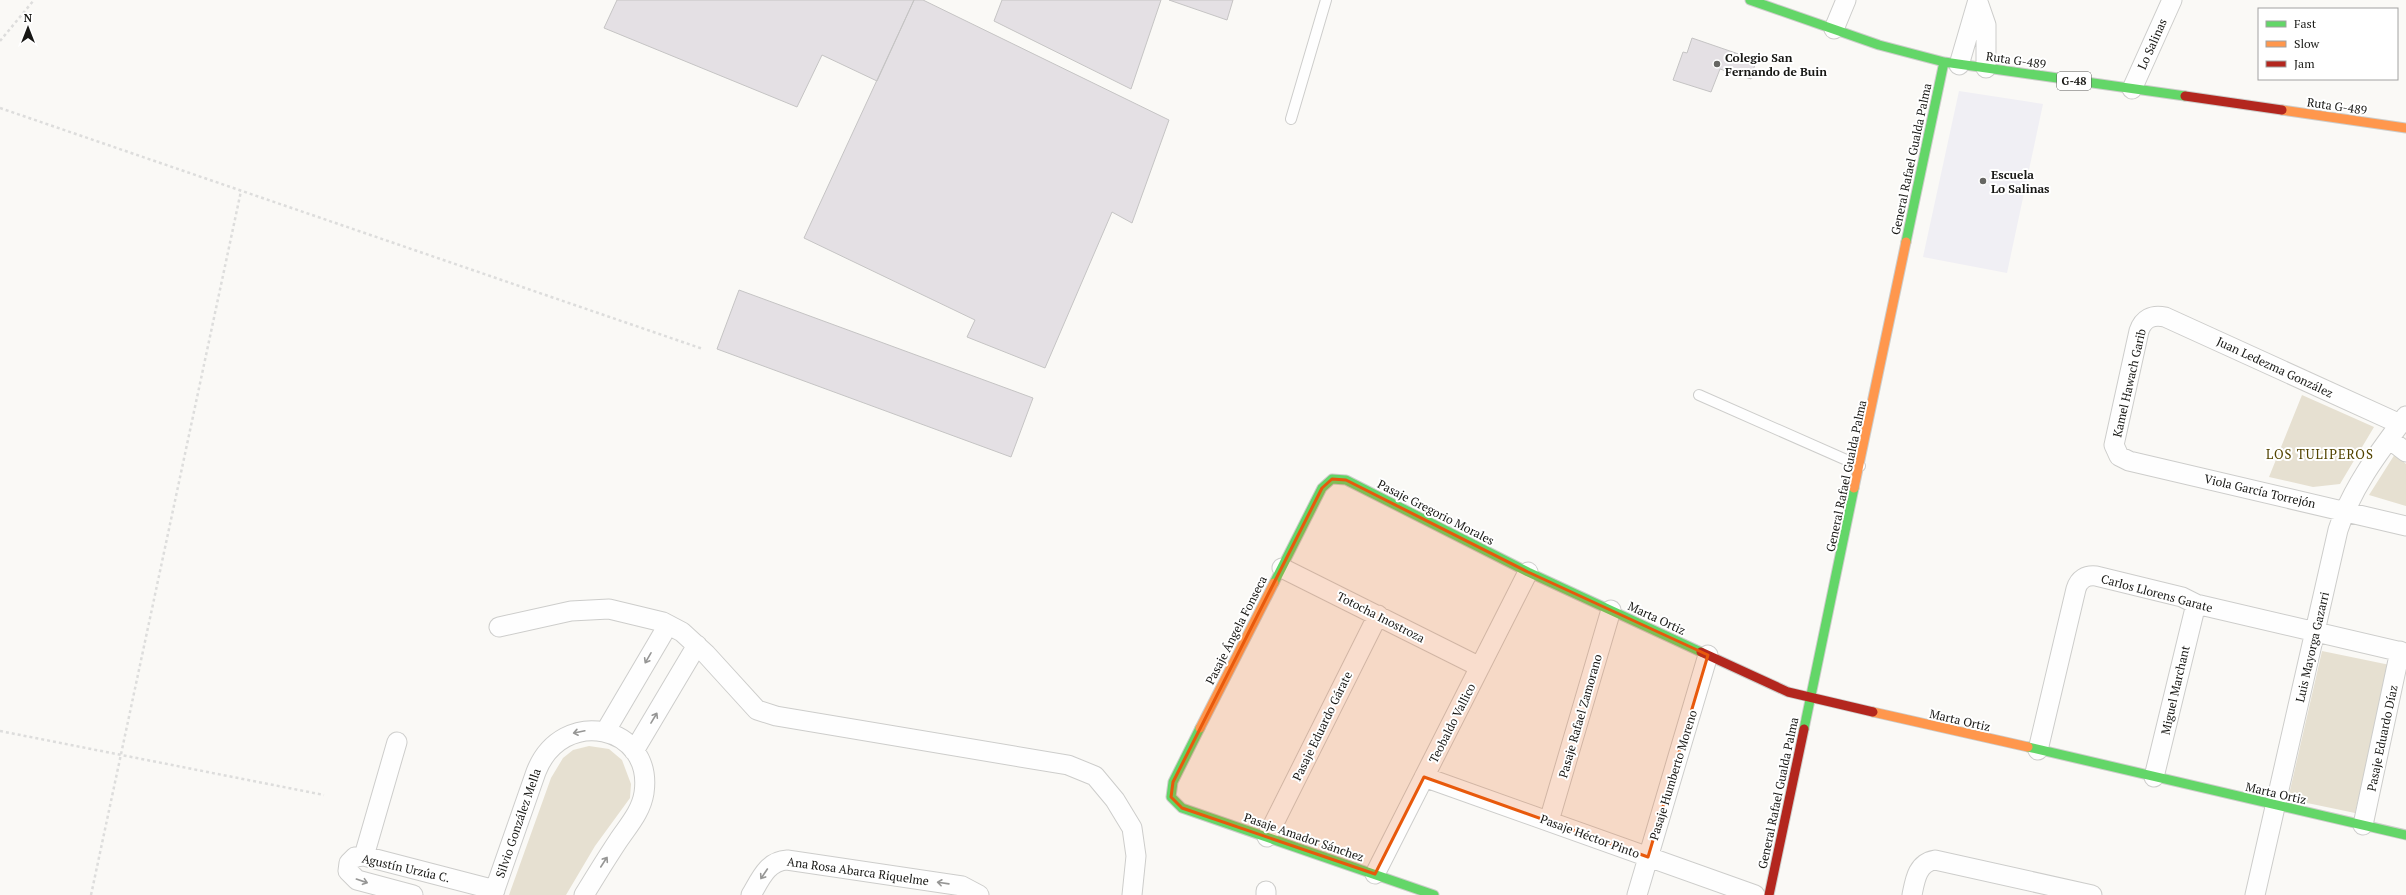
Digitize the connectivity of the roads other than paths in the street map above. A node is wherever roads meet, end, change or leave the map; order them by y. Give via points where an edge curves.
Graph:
1 (1326, 0) edge
2 (1750, 0) edge
3 (1846, 0) edge
4 (2172, 0) edge
5 (1978, 1) edge
6 (1834, 29) junction
7 (1951, 64) junction
8 (1986, 68) junction
9 (2132, 89) junction
10 (1291, 119) dead end
11 (2405, 130) edge
12 (2149, 318) joint
13 (1700, 395) dead end
14 (2398, 426) edge
15 (2116, 452) joint
16 (2406, 452) edge
17 (1860, 466) junction
18 (1332, 479) joint
19 (2344, 511) junction
20 (2406, 526) edge
21 (1282, 568) junction
22 (1528, 572) junction
23 (2196, 604) junction
24 (1611, 610) junction
25 (1378, 615) junction
26 (668, 625) junction
27 (499, 627) dead end
28 (2315, 632) junction
29 (697, 645) junction
30 (2403, 652) edge
31 (1708, 655) junction
32 (1480, 667) junction
33 (1809, 698) junction
34 (605, 732) junction
35 (397, 742) dead end
36 (2038, 750) junction
37 (634, 751) junction
38 (1424, 777) junction
39 (2154, 777) junction
40 (1171, 797) joint
41 (2276, 805) junction
42 (1549, 821) junction
43 (2363, 825) junction
44 (2406, 835) edge
45 (1267, 837) junction
46 (364, 856) junction
47 (1648, 857) junction
48 (1375, 874) junction
49 (494, 892) edge
50 (413, 895) edge
51 (584, 895) edge
52 (750, 895) edge
53 (979, 895) edge
54 (1132, 895) edge
55 (1434, 895) edge
56 (1637, 895) edge
57 (1755, 895) edge
58 (1769, 895) edge
59 (1912, 895) edge
60 (2092, 895) edge
61 (2255, 895) edge

1 - 10 lane
2 - 6 street, Ruta G-489 / G-48
3 - 6 street
4 - 9 street, Lo Salinas
5 - 7 street
5 - 8 street via 1986,25
6 - 7 street, Ruta G-489 / G-48 via 1908,54
7 - 8 street, Ruta G-489 / G-48
7 - 17 street, General Rafael Gualda Palma
8 - 9 street, Ruta G-489 / G-48
9 - 11 street, Ruta G-489 / G-48
12 - 14 street, Juan Ledezma González via 2165,317
12 - 15 street, Kamel Hawach Garib via 2139,331 2115,438
13 - 17 lane
14 - 16 street, Juan Ledezma González
14 - 19 street, Luis Mayorga Gazarri via 2370,466
15 - 19 street, Viola García Torrejón via 2129,461
17 - 33 street, General Rafael Gualda Palma
18 - 21 street, Pasaje Ángela Fonseca via 1322,488
18 - 22 street, Pasaje Gregorio Morales via 1346,480
19 - 20 street, Viola García Torrejón
19 - 28 street, Luis Mayorga Gazarri
21 - 25 street, Totocha Inostroza
21 - 40 street, Pasaje Ángela Fonseca via 1173,782
22 - 24 street, Marta Ortiz
22 - 32 street, Teobaldo Vallico
23 - 28 street, Carlos Llorens Garate
23 - 36 street, Carlos Llorens Garate via 2182,597 2096,576 2088,576 2080,581
23 - 39 street, Miguel Marchant
24 - 31 street, Marta Ortiz
24 - 42 street, Pasaje Rafael Zamorano
25 - 32 street, Totocha Inostroza
25 - 45 street, Pasaje Eduardo Gárate
26 - 27 street via 609,609 571,611
26 - 29 street via 682,632
26 -> 34 street
28 - 30 street, Carlos Llorens Garate
28 - 41 street, Luis Mayorga Gazarri
37 -> 29 street
29 - 54 street via 757,710 776,716 1068,765 1094,776 1115,800 1132,828 1136,856
30 - 43 street, Pasaje Eduardo Díaz
31 - 33 street, Marta Ortiz via 1788,692
31 - 47 street, Pasaje Humberto Moreno
32 - 38 street, Teobaldo Vallico
33 - 36 street, Marta Ortiz
33 - 58 street, General Rafael Gualda Palma
34 - 37 street, Silvio González Mella via 624,742
34 -> 49 street, Silvio González Mella via 591,730 571,734 552,746 544,755
35 - 46 street
36 - 39 street, Marta Ortiz
51 -> 37 street, Silvio González Mella via 642,802 645,781
38 - 42 street, Pasaje Héctor Pinto
38 - 48 street, Teobaldo Vallico
39 - 41 street, Marta Ortiz
40 - 45 street, Pasaje Amador Sánchez via 1182,808
41 - 43 street, Marta Ortiz
41 - 61 street, Luis Mayorga Gazarri
42 - 47 street, Pasaje Héctor Pinto
43 - 44 street, Marta Ortiz
45 - 48 street, Pasaje Amador Sánchez
46 - 49 street, Agustín Urzúa C.
46 -> 50 street, Agustín Urzúa C. via 355,857 349,863 348,871 354,878
47 - 56 street, Pasaje Humberto Moreno
47 - 57 street, Pasaje Héctor Pinto
48 - 55 street, Pasaje Amador Sánchez
53 -> 52 street, Ana Rosa Abarca Riquelme via 962,886 787,860 770,866
59 - 60 street via 1918,871 1925,863 1940,860

